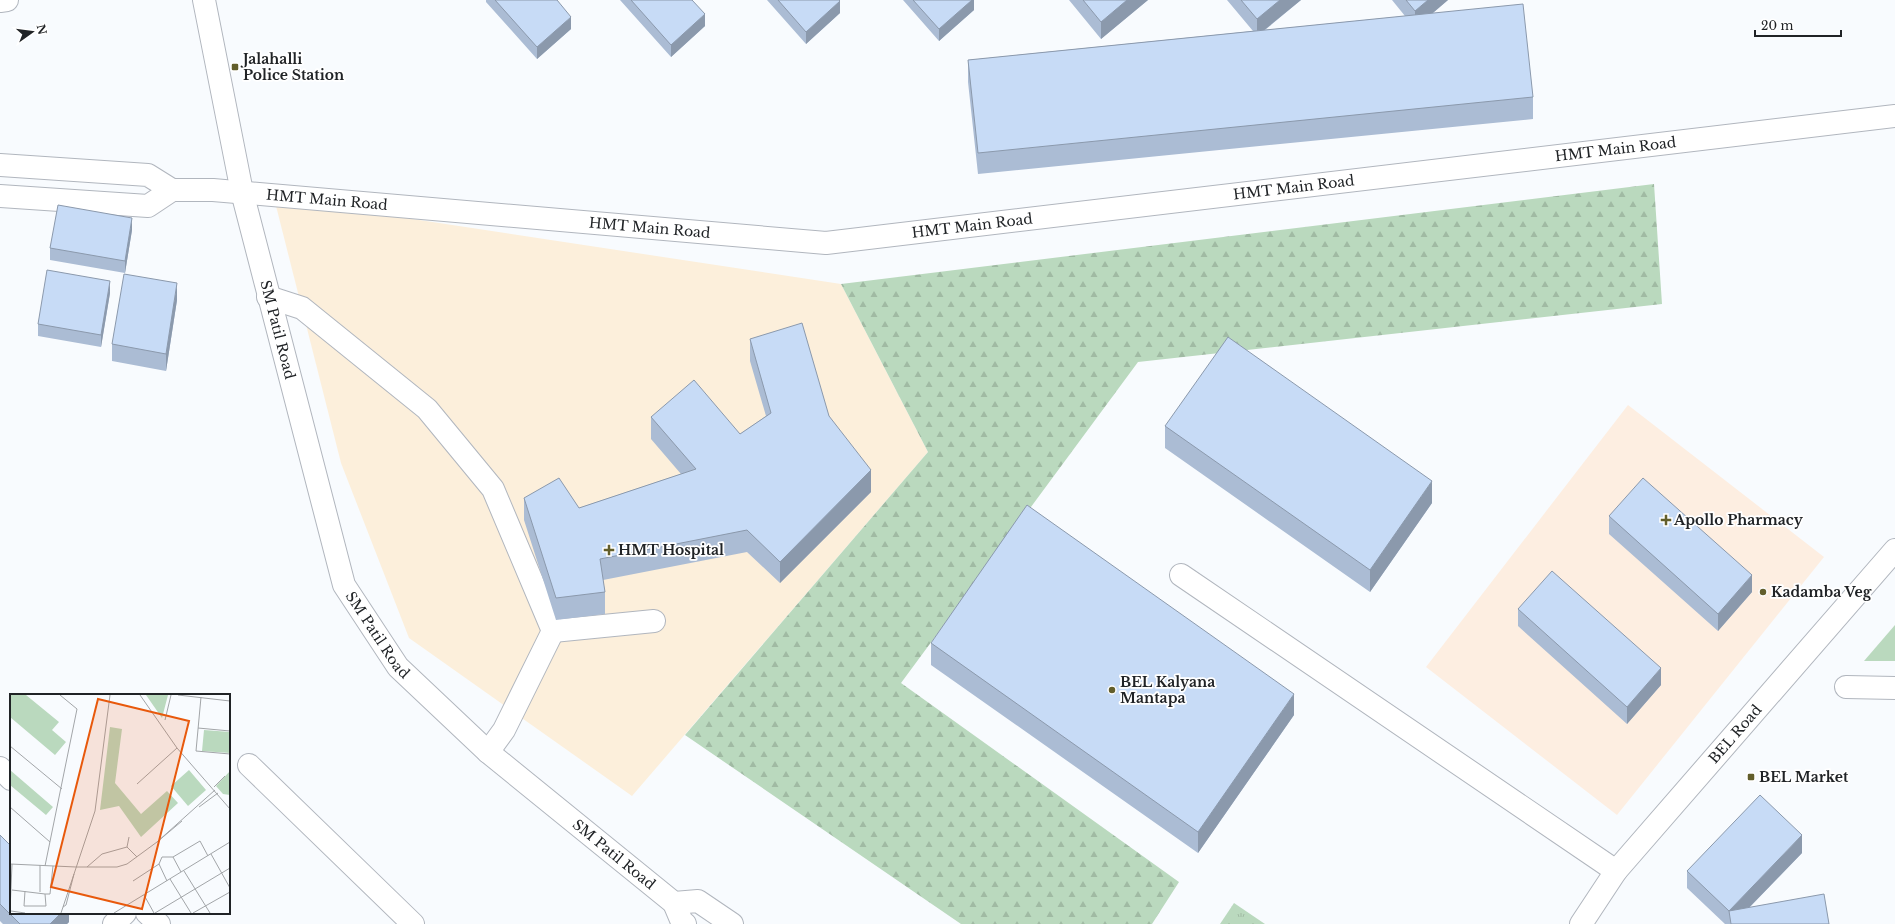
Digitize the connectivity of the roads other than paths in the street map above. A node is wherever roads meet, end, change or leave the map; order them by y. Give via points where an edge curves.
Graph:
1 (7, 0) edge
2 (204, 0) edge
3 (0, 1) edge
4 (1895, 116) edge
5 (0, 165) edge
6 (172, 190) junction
7 (242, 192) junction
8 (0, 196) edge
9 (268, 296) junction
10 (1895, 550) edge
11 (1181, 576) dead end
12 (654, 621) dead end
13 (553, 631) junction
14 (1846, 688) dead end
15 (1895, 688) edge
16 (488, 752) junction
17 (249, 766) dead end
18 (0, 768) edge
19 (10, 778) edge
20 (1616, 871) junction
21 (674, 903) junction
22 (124, 914) edge
23 (149, 914) edge
24 (114, 924) edge
25 (159, 924) edge
26 (413, 924) edge
27 (685, 924) edge
28 (732, 924) edge
29 (1581, 924) edge

1 - 3 street
2 - 7 street
4 - 7 street, HMT Main Road via 826,243
5 - 6 street via 148,175
6 - 7 street, HMT Main Road
6 - 8 street via 148,206
7 - 9 street, SM Patil Road
9 - 13 street via 302,308 427,409 493,490
9 - 16 street, SM Patil Road via 344,585 398,667
10 - 20 street, BEL Road
11 - 20 street
12 - 13 street
13 - 16 street via 504,730
14 - 15 street
16 - 21 street, SM Patil Road
17 - 26 street
18 - 19 street
20 - 29 street, BEL Road
21 - 27 street
21 - 28 street via 698,901
22 - 24 street
23 - 25 street

